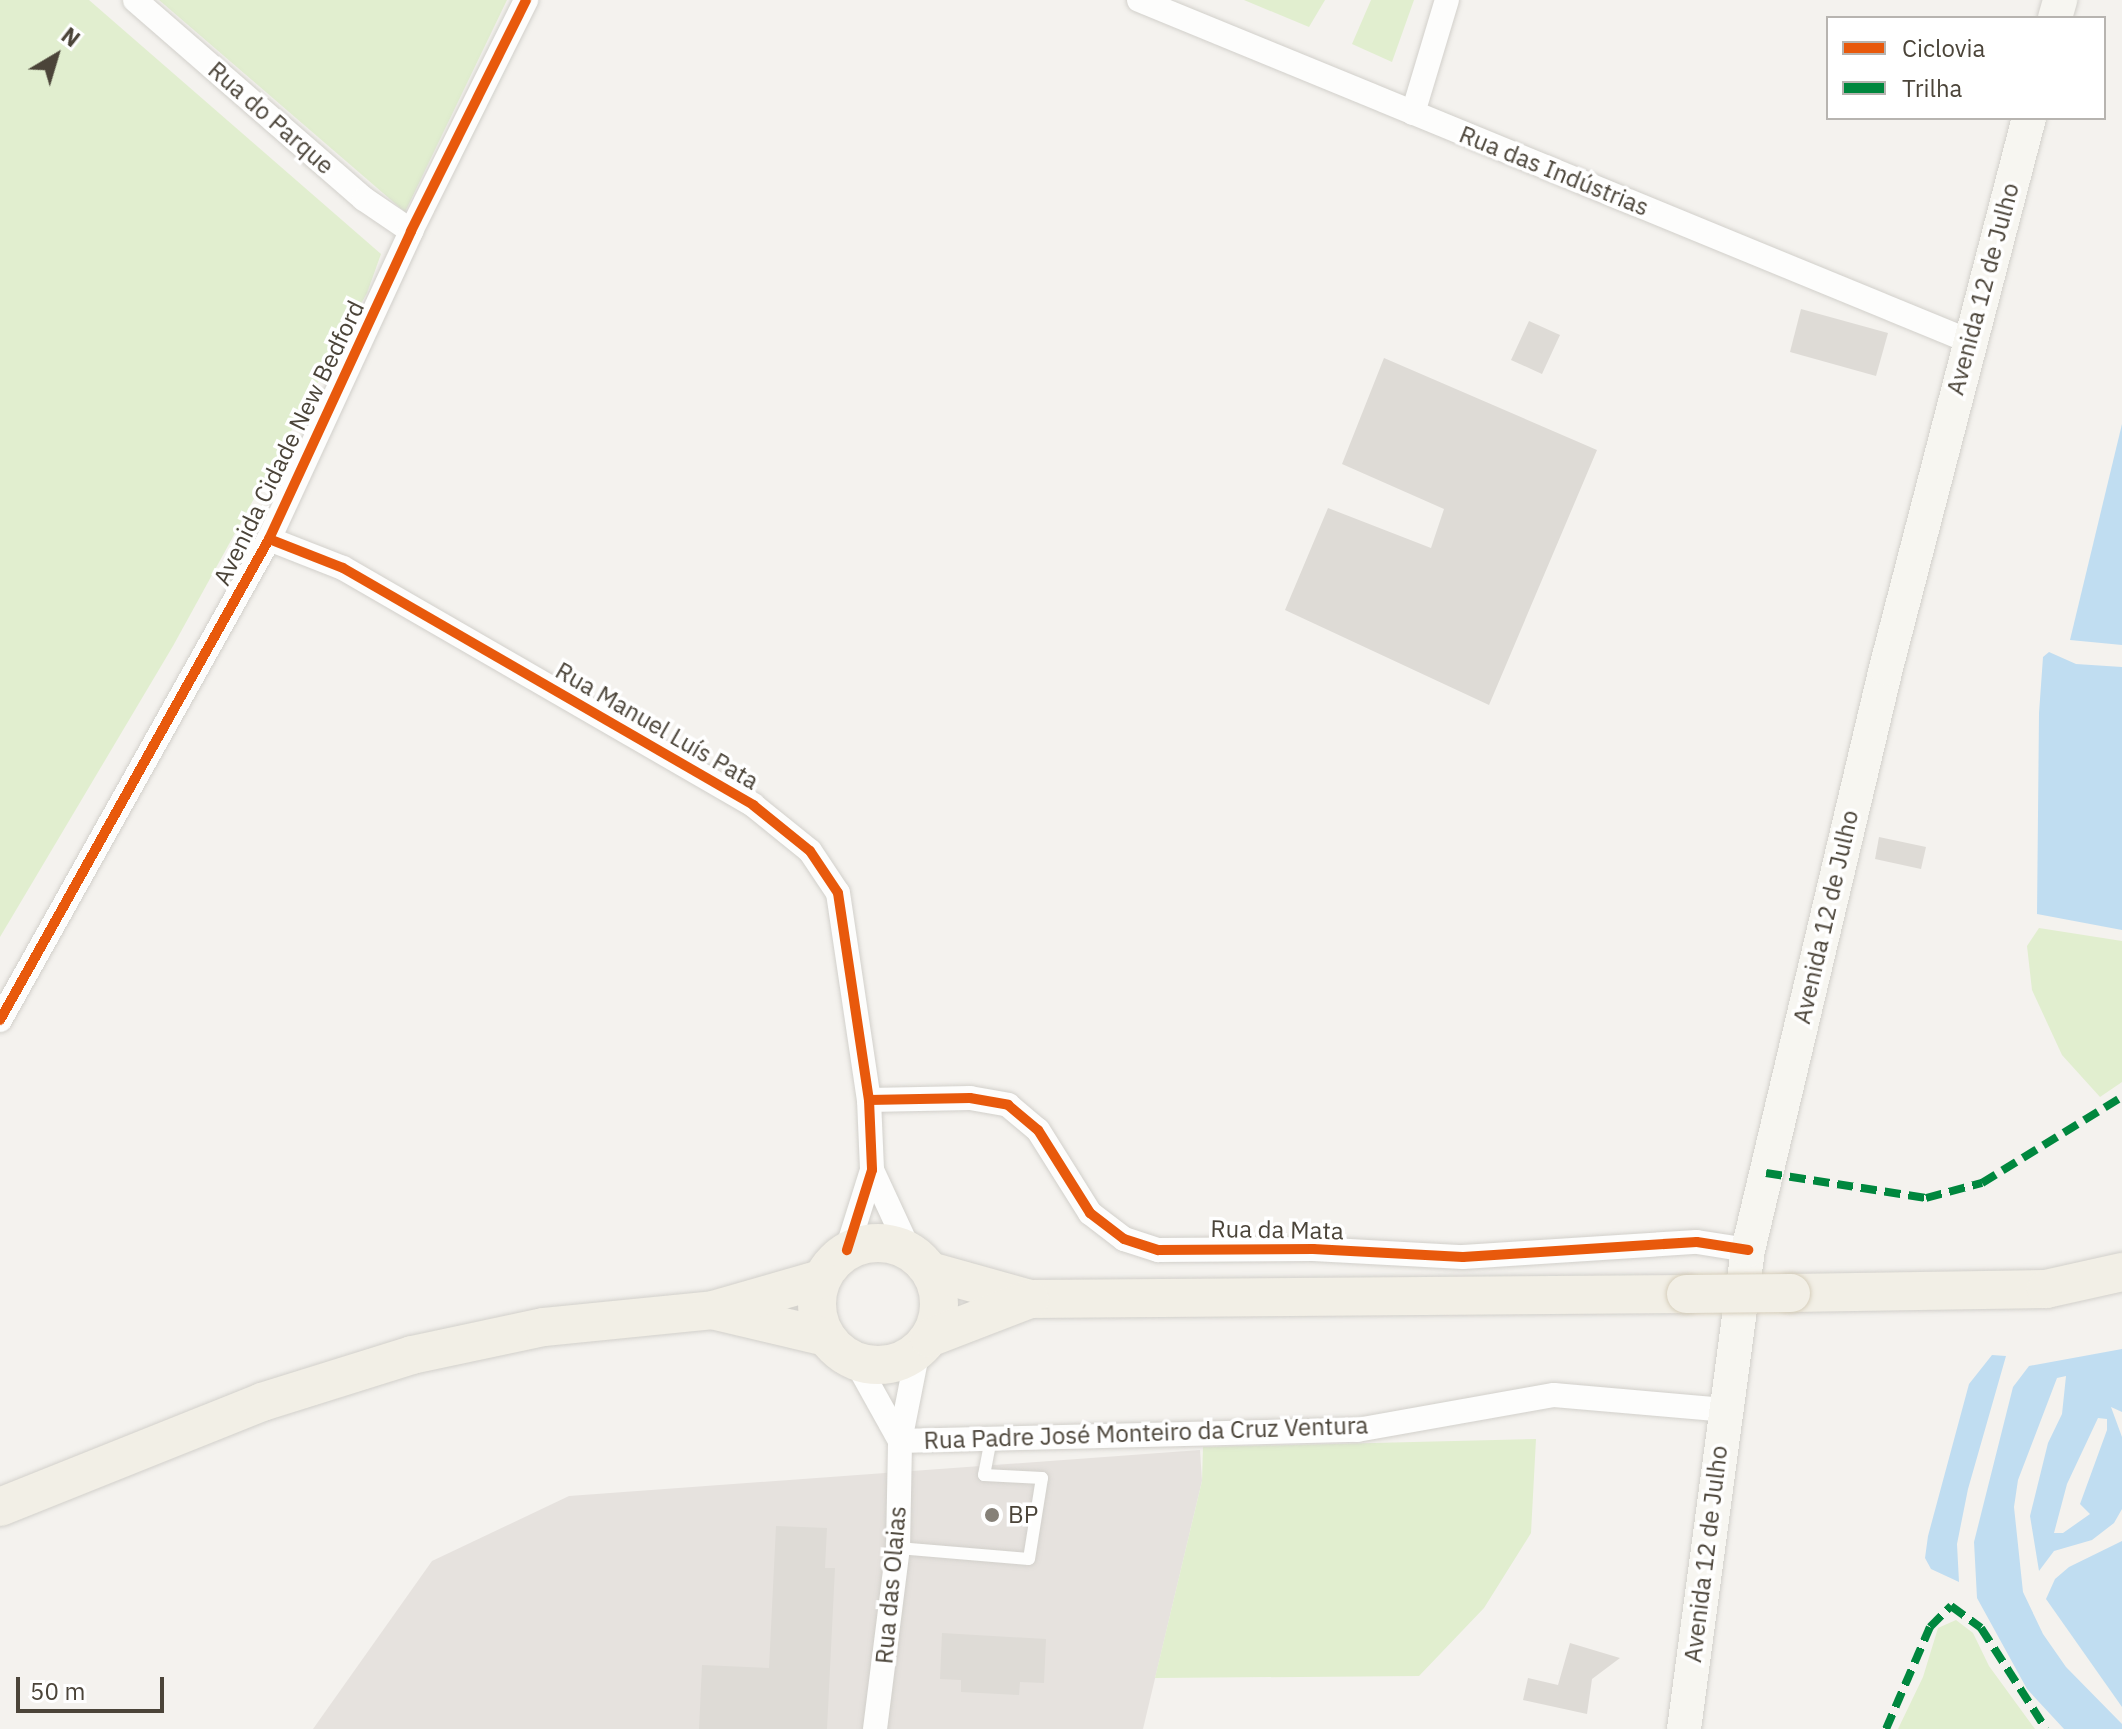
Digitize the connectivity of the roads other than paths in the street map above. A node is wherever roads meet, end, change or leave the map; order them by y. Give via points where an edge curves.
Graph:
1 (135, 0) edge
2 (526, 0) edge
3 (1139, 0) edge
4 (1447, 0) edge
5 (1413, 113) junction
6 (2028, 120) edge
7 (411, 231) junction
8 (1969, 341) junction
9 (269, 539) junction
10 (0, 1020) edge
11 (869, 1100) junction
12 (872, 1170) junction
13 (847, 1250) junction
14 (1748, 1250) junction
15 (919, 1261) junction
16 (2122, 1272) edge
17 (821, 1279) junction
18 (1030, 1299) junction
19 (713, 1310) junction
20 (923, 1344) junction
21 (840, 1349) junction
22 (1724, 1410) junction
23 (991, 1439) junction
24 (900, 1441) junction
25 (124, 1460) junction
26 (0, 1507) edge
27 (0, 1530) edge
28 (898, 1548) junction
29 (875, 1729) edge
30 (1684, 1729) edge

1 - 7 street, Rua do Parque via 364,199
2 - 7 street, Avenida Cidade New Bedford
3 - 5 street, Rua das Indústrias
4 - 5 street
5 - 8 street, Rua das Indústrias
6 - 8 main road, Avenida 12 de Julho
7 - 9 street, Avenida Cidade New Bedford
8 - 14 main road, Avenida 12 de Julho
9 - 10 street, Avenida Cidade New Bedford
9 - 11 street, Rua Manuel Luís Pata via 371,584 753,805 810,851 838,893
11 - 12 street, Rua Manuel Luís Pata
11 - 14 street, Rua da Mata via 970,1098 1008,1105 1038,1130 1090,1213 1124,1239 1158,1250 1313,1249 1463,1257 1697,1242
12 - 13 street
12 - 15 street
13 - 15 main road via 878,1243
13 - 17 main road
14 - 22 main road, Avenida 12 de Julho
15 - 18 main road
15 - 20 main road via 939,1305
16 - 18 main road, bridge via 2046,1289
17 - 19 main road
17 - 21 main road via 818,1319
18 - 20 main road
19 - 21 main road
19 - 25 main road via 544,1327 412,1355 262,1402
20 - 21 main road via 888,1364
20 - 24 street, Rua das Olaias
21 - 24 street
22 - 23 street, Rua Padre José Monteiro da Cruz Ventura via 1554,1395 1357,1430
22 - 30 main road, Avenida 12 de Julho
23 - 24 street, Rua Padre José Monteiro da Cruz Ventura
23 - 28 lane via 984,1475 1042,1478 1029,1559
24 - 28 street, Rua das Olaias
25 - 26 main road
25 - 27 main road
28 - 29 street, Rua das Olaias

